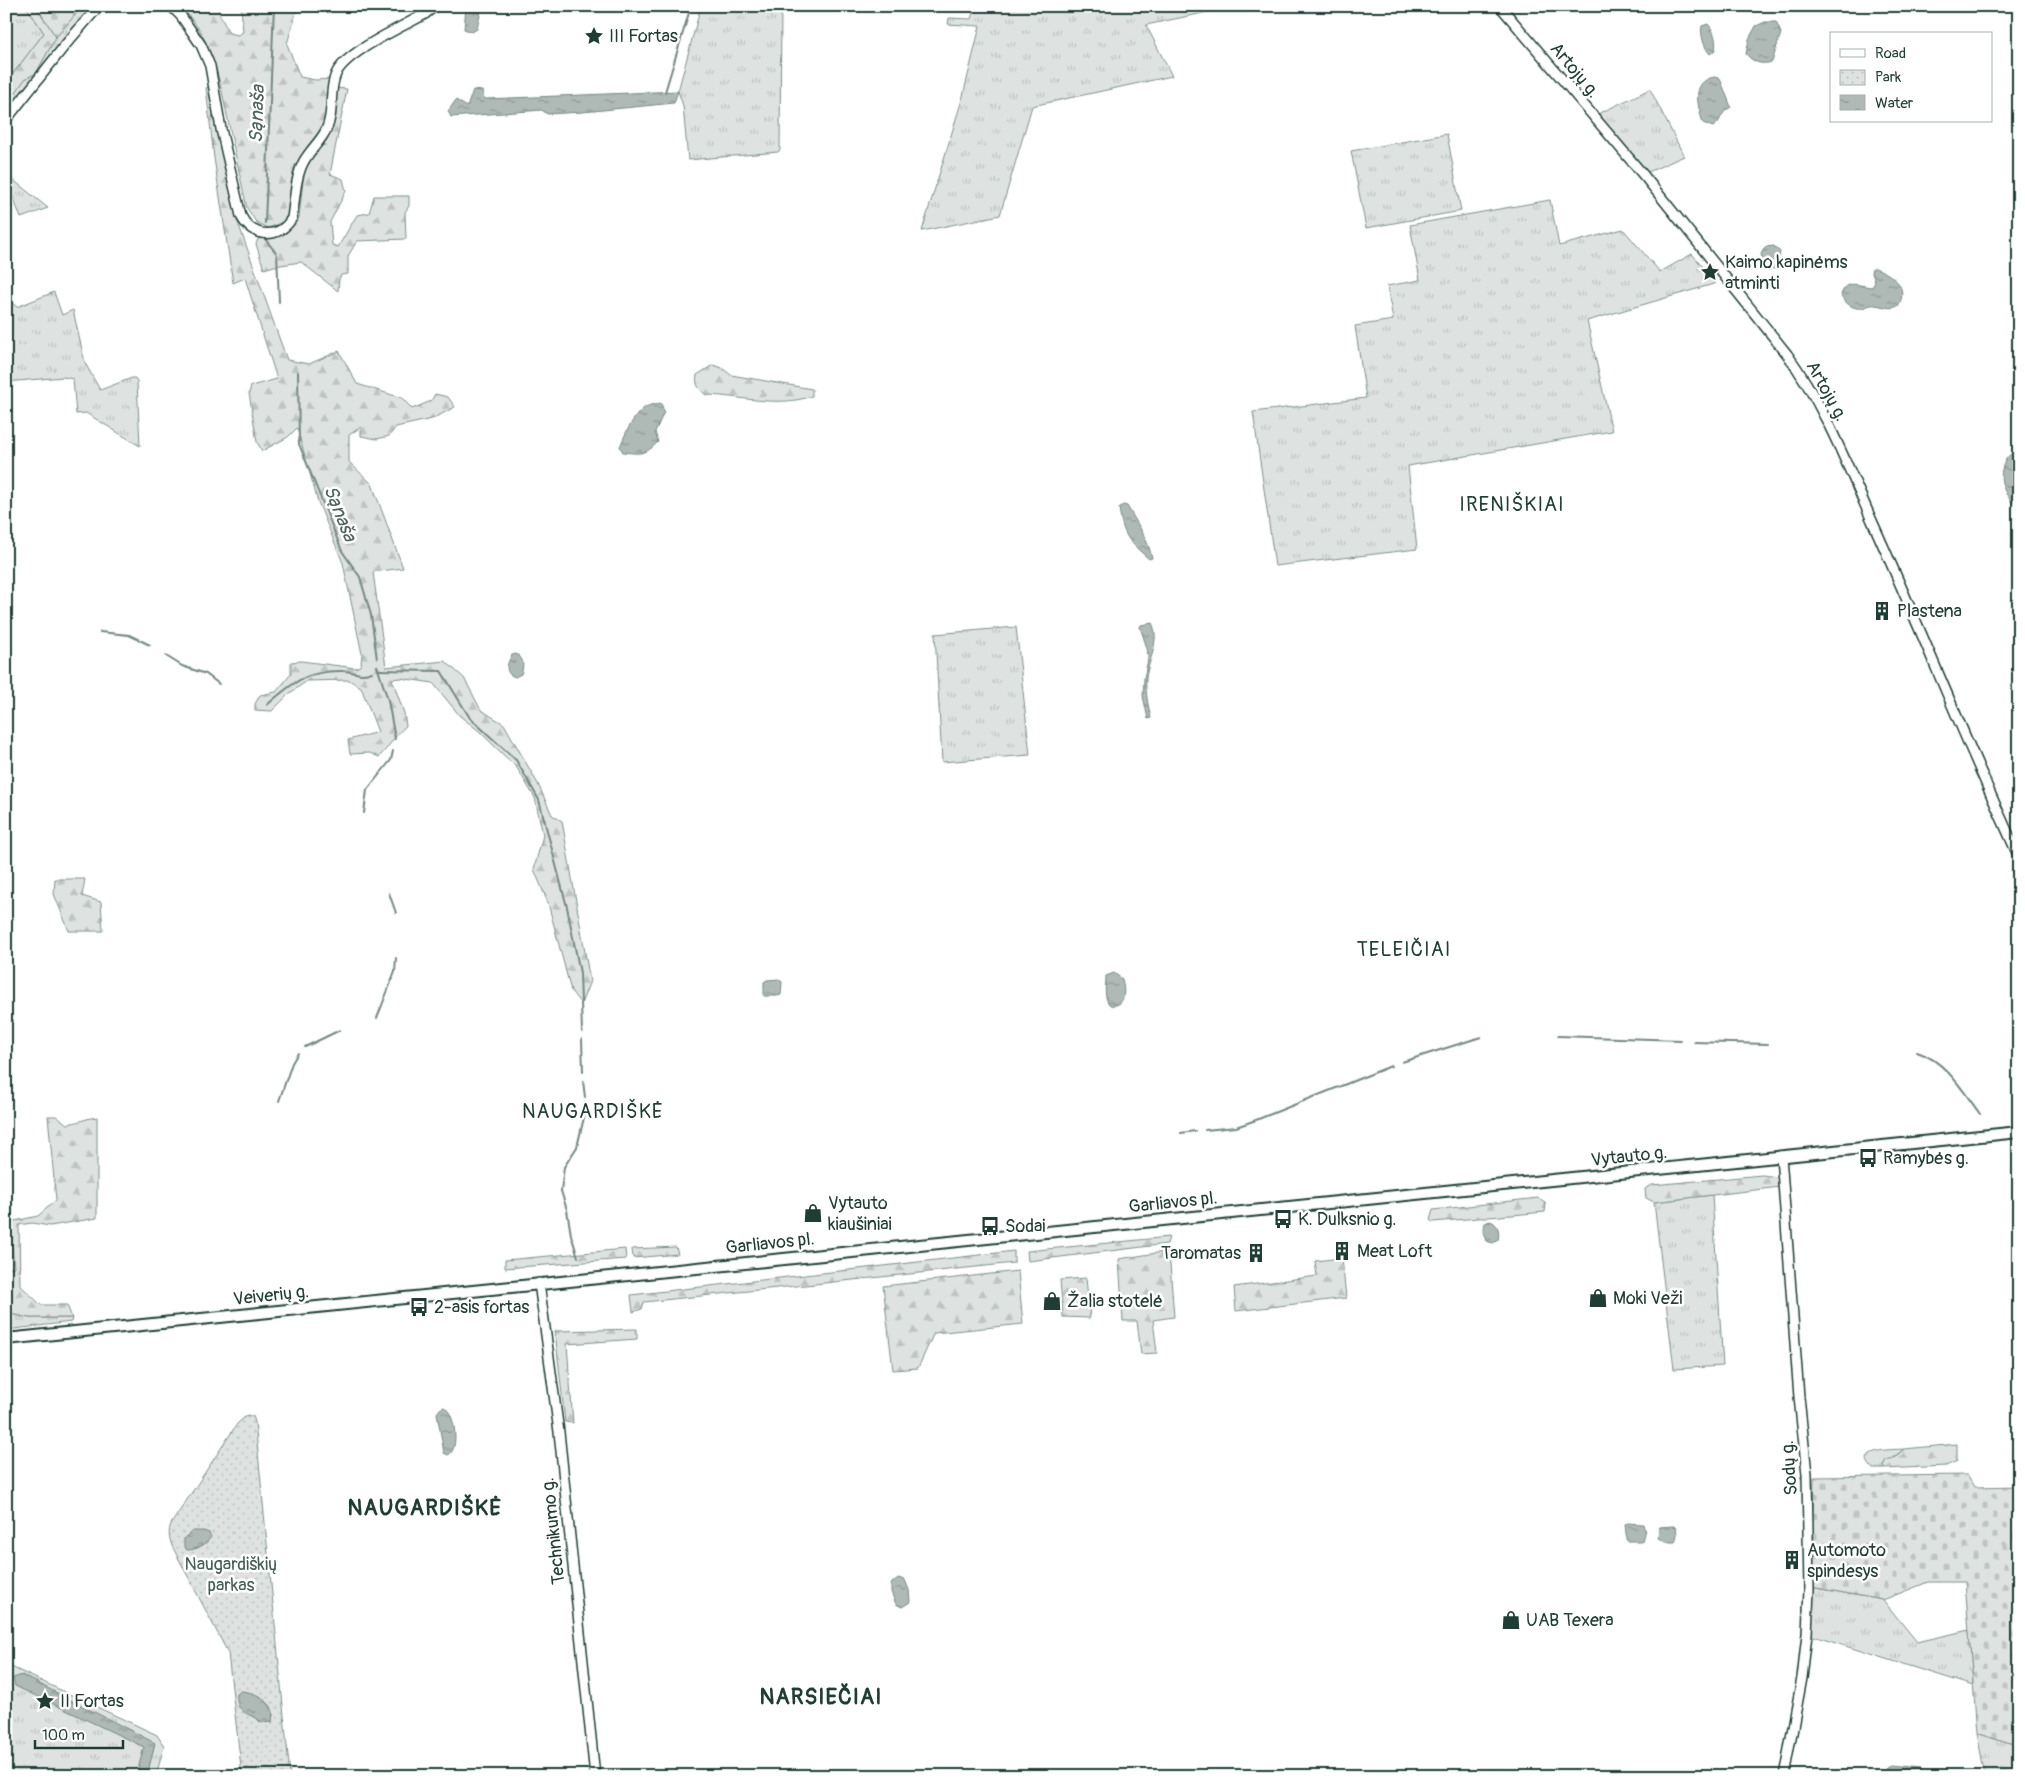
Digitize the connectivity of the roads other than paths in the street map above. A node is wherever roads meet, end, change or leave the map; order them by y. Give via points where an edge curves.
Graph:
1 (99, 6) edge
2 (171, 6) edge
3 (434, 6) edge
4 (1500, 6) edge
5 (6, 120) edge
6 (2019, 857) edge
7 (2019, 1132) edge
8 (1781, 1156) junction
9 (1244, 1211) joint
10 (538, 1283) junction
11 (6, 1339) edge
12 (595, 1776) edge
13 (1784, 1776) edge

1 - 5 main road
2 - 3 main road via 206,55 241,216 254,231 271,233 280,230 292,218 302,163 326,132 331,118 336,74 340,68 360,50
4 - 6 main road, Artojų g. via 1645,177 1807,383 1892,564
7 - 8 main road, Vytauto g.
8 - 9 main road, Vytauto g.
8 - 13 main road, Sodų g. via 1807,1474 1809,1580 1802,1678
9 - 10 main road, Garliavos pl.
10 - 11 main road, Veiverių g.
10 - 12 main road, Technikumo g. via 560,1441

